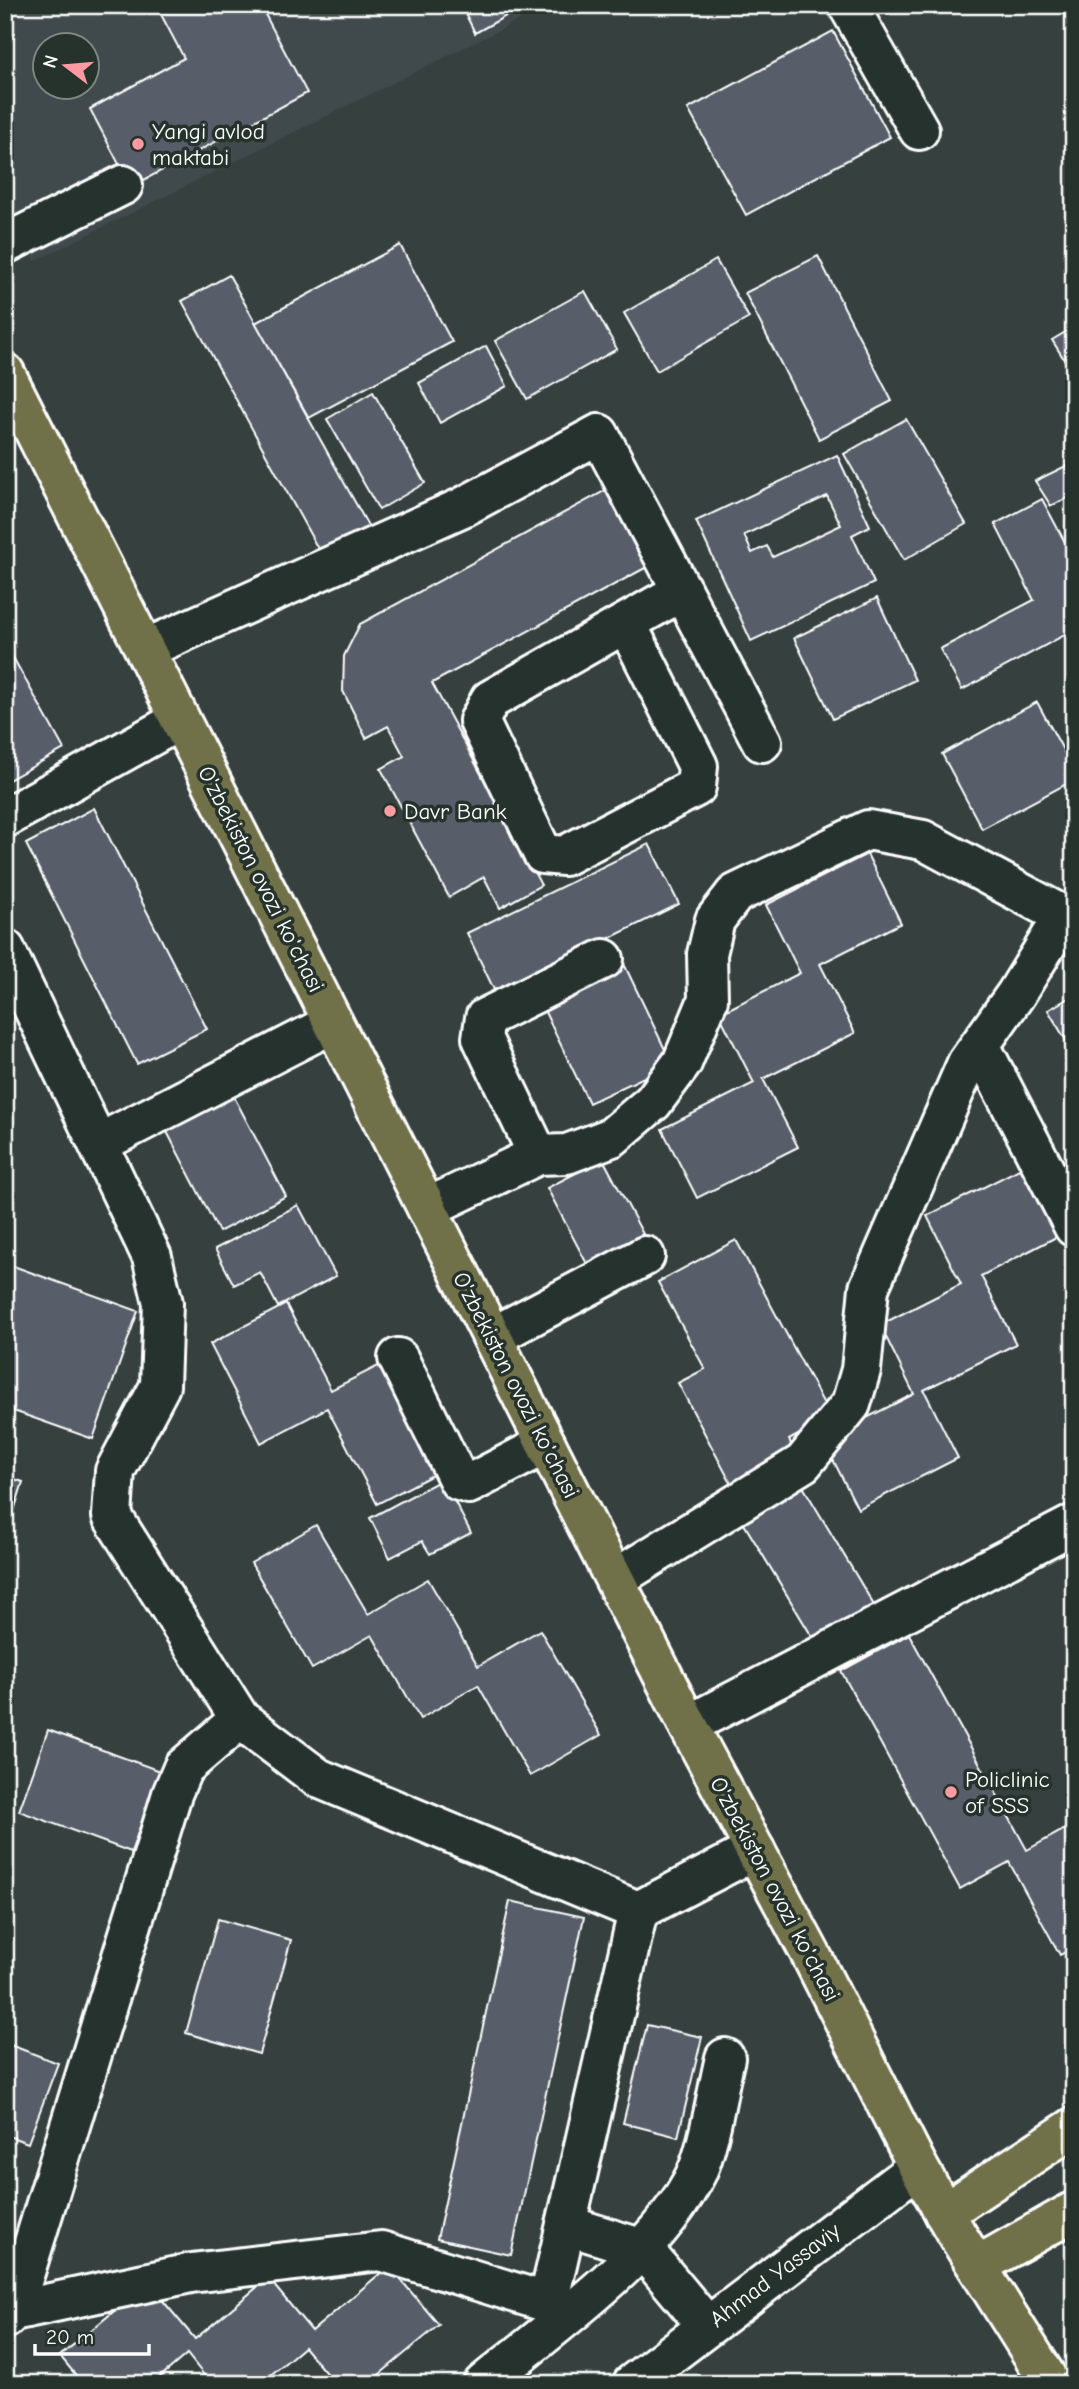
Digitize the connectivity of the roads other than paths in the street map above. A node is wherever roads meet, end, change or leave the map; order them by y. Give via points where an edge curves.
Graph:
1 (848, 5) edge
2 (919, 130) dead end
3 (123, 185) dead end
4 (5, 244) edge
5 (6, 376) edge
6 (15, 419) edge
7 (682, 591) junction
8 (626, 623) junction
9 (145, 649) junction
10 (180, 719) junction
11 (762, 742) dead end
12 (5, 818) edge
13 (1069, 917) edge
14 (5, 949) edge
15 (604, 959) dead end
16 (333, 1023) junction
17 (980, 1045) junction
18 (100, 1143) junction
19 (538, 1155) junction
20 (427, 1208) junction
21 (1074, 1227) edge
22 (645, 1256) dead end
23 (492, 1337) junction
24 (398, 1358) dead end
25 (546, 1444) junction
26 (1074, 1524) edge
27 (615, 1580) junction
28 (240, 1719) junction
29 (688, 1725) junction
30 (755, 1850) junction
31 (638, 1911) junction
32 (724, 2058) dead end
33 (1074, 2127) edge
34 (918, 2167) junction
35 (1074, 2211) edge
36 (944, 2213) junction
37 (566, 2225) junction
38 (643, 2249) junction
39 (977, 2266) junction
40 (8, 2313) edge
41 (707, 2326) junction
42 (483, 2384) edge
43 (632, 2384) edge
44 (1051, 2384) edge

1 - 2 street
3 - 4 street
5 - 6 main road, O'zbekiston ovozi ko'chasi
6 - 9 main road, O'zbekiston ovozi ko'chasi
7 - 8 street
7 - 9 street via 599,434 463,507
7 - 11 street
8 - 8 street via 491,700 479,721 543,854 564,856 696,788 698,766
9 - 10 main road, O'zbekiston ovozi ko'chasi
10 - 12 street
10 - 16 main road, O'zbekiston ovozi ko'chasi
13 - 17 street
13 - 19 street via 923,839 868,830 735,894 715,920 707,954 708,1000 682,1063 653,1102 612,1137 568,1154
14 - 18 street
15 - 19 street via 485,1018 482,1038
16 - 18 street
16 - 20 main road, O'zbekiston ovozi ko'chasi
17 - 21 street
17 - 27 street via 967,1063 869,1288 861,1370 851,1404 803,1463
18 - 28 street via 152,1257 163,1303 160,1386 115,1471 113,1516
19 - 20 street
20 - 23 main road, O'zbekiston ovozi ko'chasi
22 - 23 street
23 - 25 main road, O'zbekiston ovozi ko'chasi
24 - 25 street via 459,1481 469,1484
25 - 27 main road, O'zbekiston ovozi ko'chasi
26 - 29 street
27 - 29 main road, O'zbekiston ovozi ko'chasi
28 - 31 street via 318,1779
28 - 40 street via 183,1768 172,1794
29 - 30 main road, O'zbekiston ovozi ko'chasi
30 - 31 street
30 - 34 main road, O'zbekiston ovozi ko'chasi
31 - 37 street
32 - 38 street via 698,2169 676,2209
33 - 36 main road
34 - 36 main road, O'zbekiston ovozi ko'chasi
34 - 41 street, Ahmad Yassaviy
35 - 39 main road
36 - 39 main road, O'zbekiston ovozi ko'chasi
37 - 38 street
37 - 40 street via 551,2290 539,2300 381,2251 191,2273
38 - 41 street
38 - 42 street
39 - 44 main road, O'zbekiston ovozi ko'chasi
41 - 43 street, Ahmad Yassaviy

